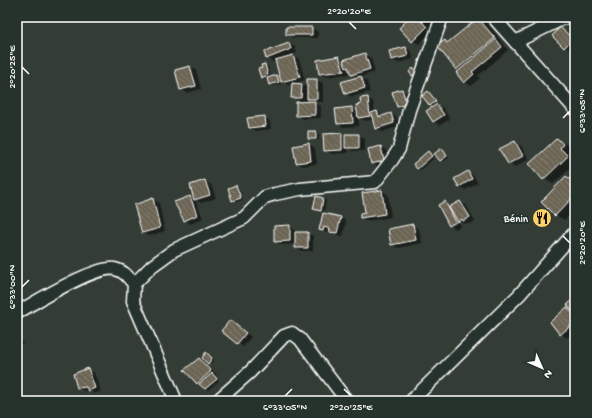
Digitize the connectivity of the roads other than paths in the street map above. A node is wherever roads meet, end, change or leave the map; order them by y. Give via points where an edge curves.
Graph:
1 (442, 17) edge
2 (493, 17) edge
3 (566, 17) edge
4 (514, 42) junction
5 (575, 109) edge
6 (575, 232) edge
7 (134, 284) junction
8 (17, 312) edge
9 (176, 401) edge
10 (217, 401) edge
11 (347, 401) edge
12 (411, 401) edge

1 - 7 street via 409,110 399,149 375,182 300,189 265,197 244,218 174,250 152,266
2 - 4 street
3 - 4 street
4 - 5 street
6 - 12 street via 519,295
7 - 8 street via 125,273 114,269 98,272 63,286
7 - 9 street via 133,301
10 - 11 street via 250,372 284,336 292,334 300,339

